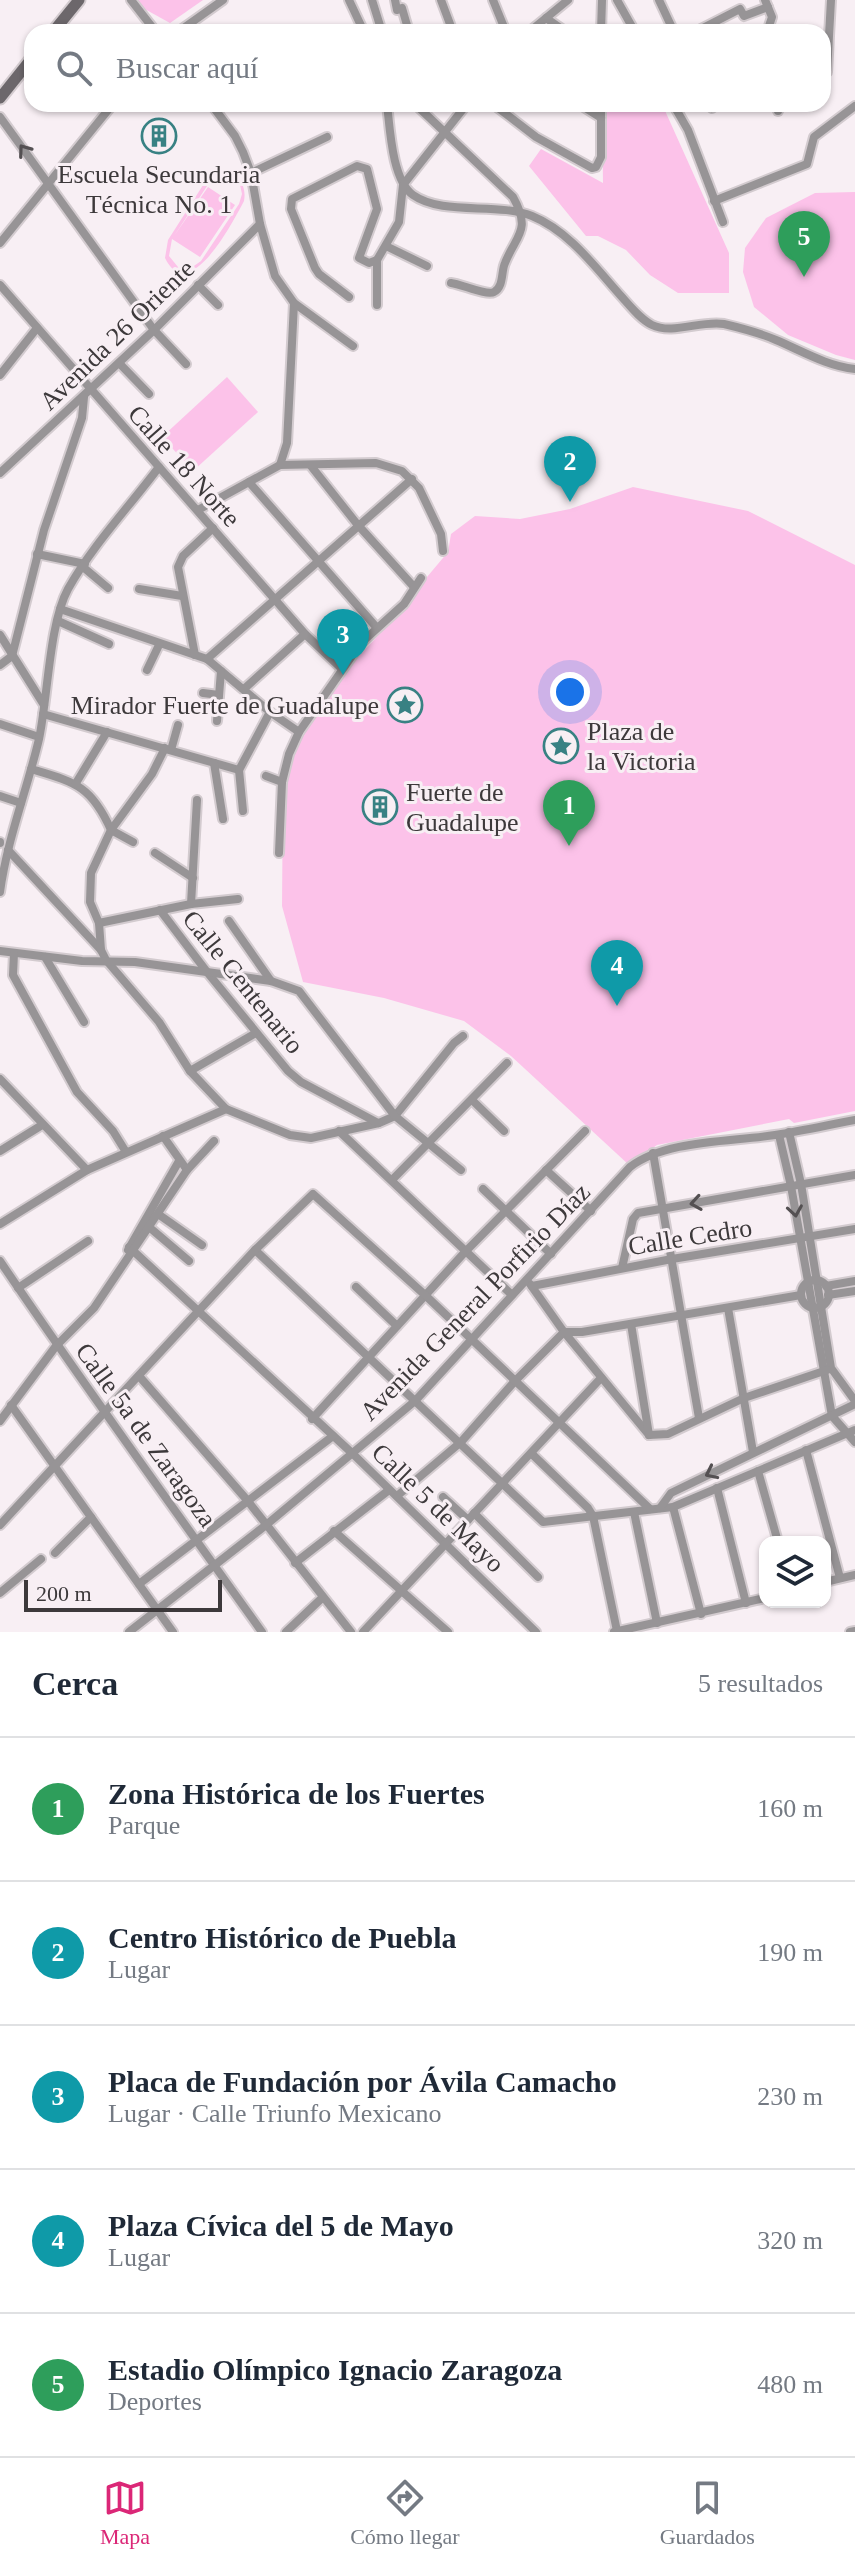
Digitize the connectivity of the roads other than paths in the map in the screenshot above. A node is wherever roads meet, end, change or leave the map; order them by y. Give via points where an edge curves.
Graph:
1 (79, 0) edge
2 (131, 0) edge
3 (223, 0) edge
4 (349, 0) edge
5 (372, 0) edge
6 (395, 0) edge
7 (441, 0) edge
8 (493, 0) edge
9 (568, 0) edge
10 (602, 0) edge
11 (617, 0) edge
12 (659, 0) edge
13 (831, 0) edge
14 (766, 4) edge
15 (546, 18) junction
16 (60, 24) edge
17 (150, 24) edge
18 (189, 24) edge
19 (360, 24) edge
20 (380, 24) edge
21 (407, 24) edge
22 (450, 24) edge
23 (503, 24) edge
24 (539, 24) edge
25 (555, 24) edge
26 (601, 24) edge
27 (630, 24) edge
28 (670, 24) edge
29 (711, 24) edge
30 (770, 24) edge
31 (830, 24) edge
32 (24, 68) edge
33 (0, 98) edge
34 (855, 106) edge
35 (107, 112) edge
36 (217, 112) edge
37 (388, 112) edge
38 (423, 112) edge
39 (460, 112) edge
40 (504, 112) edge
41 (592, 112) edge
42 (601, 112) edge
43 (678, 112) edge
44 (0, 117) edge
45 (601, 118) junction
46 (444, 132) junction
47 (327, 137) dead end
48 (251, 173) junction
49 (49, 183) junction
50 (403, 185) junction
51 (714, 201) junction
52 (520, 212) junction
53 (723, 222) dead end
54 (260, 224) junction
55 (0, 243) edge
56 (386, 246) junction
57 (377, 260) junction
58 (427, 266) dead end
59 (451, 283) dead end
60 (0, 285) edge
61 (198, 285) junction
62 (349, 297) dead end
63 (294, 303) junction
64 (218, 305) dead end
65 (377, 305) dead end
66 (37, 328) junction
67 (154, 330) junction
68 (353, 346) dead end
69 (119, 363) junction
70 (186, 364) dead end
71 (855, 369) edge
72 (0, 375) edge
73 (87, 394) junction
74 (149, 394) dead end
75 (280, 465) junction
76 (311, 466) junction
77 (159, 467) junction
78 (0, 473) edge
79 (412, 479) junction
80 (249, 482) junction
81 (198, 510) junction
82 (357, 524) junction
83 (213, 528) junction
84 (443, 551) dead end
85 (37, 554) junction
86 (317, 560) junction
87 (84, 566) junction
88 (421, 578) dead end
89 (414, 587) junction
90 (108, 588) dead end
91 (139, 589) dead end
92 (182, 596) junction
93 (274, 598) junction
94 (60, 609) junction
95 (58, 621) junction
96 (377, 628) junction
97 (305, 634) junction
98 (0, 635) edge
99 (109, 644) dead end
100 (159, 645) junction
101 (195, 655) junction
102 (12, 656) junction
103 (207, 659) junction
104 (0, 665) edge
105 (342, 669) junction
106 (147, 670) dead end
107 (221, 671) junction
108 (244, 689) junction
109 (203, 693) dead end
110 (219, 695) junction
111 (44, 710) junction
112 (270, 712) junction
113 (217, 721) dead end
114 (0, 724) edge
115 (178, 725) dead end
116 (107, 732) junction
117 (299, 732) junction
118 (39, 737) junction
119 (168, 749) junction
120 (214, 763) junction
121 (31, 769) junction
122 (239, 770) junction
123 (266, 776) dead end
124 (282, 782) junction
125 (76, 783) junction
126 (0, 796) edge
127 (197, 800) dead end
128 (21, 803) junction
129 (243, 811) dead end
130 (223, 819) dead end
131 (111, 830) junction
132 (133, 842) dead end
133 (8, 850) junction
134 (155, 853) dead end
135 (279, 853) dead end
136 (193, 878) junction
137 (0, 884) edge
138 (0, 892) edge
139 (238, 899) dead end
140 (191, 904) junction
141 (160, 910) junction
142 (229, 921) dead end
143 (99, 923) junction
144 (101, 950) junction
145 (0, 951) edge
146 (14, 953) junction
147 (45, 957) junction
148 (106, 960) junction
149 (207, 972) junction
150 (271, 981) junction
151 (84, 1022) dead end
152 (256, 1033) junction
153 (463, 1036) dead end
154 (507, 1063) dead end
155 (190, 1071) junction
156 (0, 1079) edge
157 (472, 1100) junction
158 (226, 1109) junction
159 (395, 1116) junction
160 (855, 1120) edge
161 (379, 1123) junction
162 (42, 1125) junction
163 (339, 1131) junction
164 (504, 1131) dead end
165 (585, 1131) dead end
166 (789, 1132) junction
167 (779, 1135) junction
168 (163, 1136) junction
169 (214, 1141) dead end
170 (429, 1143) junction
171 (0, 1151) edge
172 (126, 1152) junction
173 (651, 1154) junction
174 (179, 1161) junction
175 (87, 1170) junction
176 (187, 1170) junction
177 (461, 1170) dead end
178 (546, 1170) junction
179 (855, 1175) edge
180 (392, 1180) junction
181 (796, 1185) junction
182 (483, 1189) dead end
183 (163, 1197) junction
184 (663, 1209) junction
185 (591, 1211) junction
186 (506, 1212) junction
187 (158, 1214) junction
188 (0, 1224) edge
189 (149, 1227) junction
190 (855, 1229) edge
191 (804, 1238) junction
192 (88, 1241) dead end
193 (202, 1245) dead end
194 (131, 1250) junction
195 (255, 1250) junction
196 (465, 1252) junction
197 (551, 1254) junction
198 (672, 1259) junction
199 (0, 1261) edge
200 (189, 1261) dead end
201 (622, 1268) junction
202 (855, 1281) edge
203 (812, 1282) junction
204 (529, 1283) junction
205 (356, 1287) dead end
206 (18, 1288) junction
207 (827, 1291) junction
208 (855, 1291) edge
209 (425, 1295) junction
210 (512, 1295) junction
211 (801, 1295) junction
212 (817, 1307) junction
213 (728, 1308) junction
214 (199, 1312) junction
215 (681, 1317) junction
216 (631, 1324) junction
217 (397, 1326) junction
218 (564, 1332) junction
219 (472, 1340) junction
220 (56, 1346) junction
221 (368, 1356) junction
222 (827, 1370) junction
223 (139, 1376) junction
224 (601, 1378) junction
225 (515, 1381) junction
226 (744, 1398) junction
227 (415, 1401) junction
228 (855, 1402) edge
229 (11, 1405) junction
230 (106, 1412) junction
231 (832, 1416) junction
232 (699, 1418) junction
233 (312, 1419) junction
234 (0, 1421) edge
235 (560, 1423) junction
236 (852, 1432) edge
237 (649, 1435) junction
238 (333, 1436) junction
239 (461, 1442) junction
240 (855, 1442) edge
241 (806, 1450) junction
242 (753, 1452) junction
243 (353, 1454) junction
244 (532, 1454) junction
245 (54, 1466) junction
246 (758, 1471) junction
247 (503, 1483) junction
248 (717, 1488) junction
249 (393, 1493) junction
250 (443, 1497) dead end
251 (247, 1500) junction
252 (673, 1507) junction
253 (655, 1508) junction
254 (634, 1512) junction
255 (593, 1516) junction
256 (91, 1517) junction
257 (471, 1517) junction
258 (0, 1525) edge
259 (266, 1525) junction
260 (334, 1531) junction
261 (776, 1536) edge
262 (198, 1540) junction
263 (447, 1542) junction
264 (55, 1553) dead end
265 (41, 1559) dead end
266 (295, 1563) junction
267 (214, 1564) junction
268 (855, 1575) edge
269 (538, 1577) dead end
270 (840, 1578) junction
271 (831, 1580) edge
272 (139, 1584) junction
273 (402, 1590) junction
274 (0, 1593) edge
275 (322, 1598) junction
276 (759, 1600) edge
277 (746, 1603) junction
278 (157, 1609) junction
279 (701, 1614) junction
280 (657, 1623) junction
281 (129, 1632) edge
282 (173, 1632) edge
283 (262, 1632) edge
284 (286, 1632) edge
285 (351, 1632) edge
286 (363, 1632) edge
287 (448, 1632) edge
288 (536, 1632) edge
289 (615, 1632) edge

1 - 16 street
2 - 17 street
3 - 18 street
4 - 19 street
5 - 20 street
6 - 21 street
7 - 22 street
8 - 23 street
9 - 15 street
10 - 26 street
11 - 27 street
12 - 28 street
13 - 31 street
14 - 29 street via 744,16 740,9
14 - 30 street
15 - 24 street
15 - 25 street
32 - 33 street
34 - 51 street via 814,137 807,164
35 - 49 street
36 - 48 street via 235,136
37 - 50 street
38 - 46 street
39 - 46 street
40 - 45 street via 543,142 596,167
41 - 45 street
42 - 45 street
43 - 51 street
49 -> 44 street
46 - 50 street
46 - 52 street via 513,197
47 - 48 street
48 - 54 street
49 - 55 street
49 - 67 street
50 - 52 street via 424,201
50 - 56 street via 399,222
51 - 53 street
52 - 59 street via 521,236 495,292
52 - 71 street via 564,235 652,325 721,323
54 - 61 street, Avenida 26 Oriente
54 - 63 street via 275,276
56 - 57 street
56 - 58 street
57 - 62 street via 359,258 377,209 367,169 357,166 292,199 291,209 315,268
57 - 65 street
60 - 66 street, Calle 18 Norte
61 - 64 street
61 - 67 street, Avenida 26 Oriente
63 - 68 street
63 - 75 street via 287,443
66 - 72 street
66 - 73 street, Calle 18 Norte
67 - 69 street, Avenida 26 Oriente
67 - 70 street
69 - 73 street, Avenida 26 Oriente
69 - 74 street
73 - 77 street, Calle 18 Norte
73 - 78 street, Avenida 26 Oriente
73 - 85 street
75 - 76 street
75 - 80 street
76 - 79 street via 376,463
76 - 82 street
77 - 81 street, Calle 18 Norte
77 - 87 street
79 - 82 street
79 - 84 street via 441,534
80 - 81 street
80 - 86 street
81 - 83 street, Calle 18 Norte
82 - 86 street
82 - 89 street
83 - 92 street via 179,561
83 - 93 street, Calle 18 Norte
85 - 87 street
85 - 102 street
86 - 93 street
86 - 96 street
87 - 90 street
87 - 94 street
88 - 89 street
89 - 96 street
91 - 92 street
92 - 101 street
93 - 97 street, Calle 18 Norte
93 - 103 street
94 - 95 street
94 - 100 street
95 - 99 street
95 - 111 street
96 - 105 street
97 - 105 street, Calle 18 Norte
97 - 108 street
98 - 102 street
100 - 101 street
100 - 106 street
101 - 103 street
102 - 104 street
102 - 111 street
103 - 107 street
105 - 117 street
107 - 108 street
107 - 110 street
108 - 112 street
109 - 110 street
110 - 113 street
111 - 116 street
111 - 118 street
112 - 117 street
112 - 122 street
114 - 118 street
115 - 119 street
116 - 119 street
116 - 125 street
117 - 124 street
118 - 121 street
119 - 120 street
119 - 131 street
120 - 122 street
120 - 130 street
121 - 125 street
121 - 128 street
122 - 129 street
123 - 124 street
124 - 135 street
125 - 131 street via 96,802
126 - 128 street
127 - 136 street
128 - 133 street
131 - 132 street
131 - 143 street via 90,882 90,902
133 - 137 street
133 - 144 street
134 - 136 street
136 - 140 street
137 - 138 street
139 - 140 street
140 - 141 street
141 - 143 street
141 - 149 street, Calle Centenario
142 - 150 street
143 - 144 street
144 - 148 street
145 - 146 street
146 - 147 street
146 - 172 street via 13,975 77,1092
147 - 148 street
147 - 151 street
148 - 149 street
148 - 155 street via 159,1022
149 - 150 street
149 - 152 street, Calle Centenario
150 - 159 street via 299,991
152 - 155 street
152 - 161 street, Calle Centenario via 301,1082
153 - 159 street
154 - 157 street
155 - 158 street
156 - 162 street
157 - 164 street
157 - 170 street
158 - 163 street via 290,1135 311,1138
158 - 168 street
159 - 161 street
159 - 170 street
160 - 166 street
161 - 163 street
162 - 171 street
162 - 175 street
163 - 180 street
165 - 178 street
166 - 167 street
166 - 181 street
167 - 173 street
167 - 181 street
168 - 172 street
168 - 174 street
169 - 176 street
170 - 177 street
170 - 180 street
172 - 175 street
173 - 184 street
173 - 185 street, Avenida General Porfirio Díaz via 630,1167
174 - 176 street
174 - 183 street
175 - 188 street
176 - 183 street
178 - 185 street
178 - 186 street
179 - 181 street
180 - 196 street
181 -> 184 street
181 - 191 street
182 - 186 street
183 - 187 street
183 - 194 street
184 - 198 street
184 - 201 street via 635,1215
185 - 197 street, Avenida General Porfirio Díaz
186 - 196 street
186 - 197 street
187 - 189 street
187 - 193 street
189 - 194 street
189 - 200 street
190 - 191 street, Calle Cedro
191 - 198 street, Calle Cedro
191 - 203 street
192 - 206 street
194 - 214 street, Calle 5 de Mayo
194 - 220 street via 94,1308
195 - 209 street via 310,1195 316,1195
195 - 214 street
195 - 221 street
196 - 209 street
196 - 210 street
197 - 204 street, Avenida General Porfirio Díaz
198 - 201 street, Calle Cedro
198 - 215 street
199 - 206 street, Calle 5a de Zaragoza
201 - 204 street, Calle Cedro
202 - 207 street
203 - 207 street
203 - 211 street
203 - 212 street
204 - 210 street, Avenida General Porfirio Díaz
204 - 218 street
205 - 217 street
206 - 220 street, Calle 5a de Zaragoza
207 - 208 street
207 - 212 street
209 - 217 street
209 - 219 street
210 - 219 street, Avenida General Porfirio Díaz
211 - 212 street via 803,1302
211 - 213 street
212 - 222 street
213 - 215 street
213 - 226 street
214 - 223 street
214 - 233 street, Calle 5 de Mayo
215 - 216 street
215 - 232 street
216 - 218 street
216 - 237 street
217 - 221 street
218 - 224 street
218 - 225 street
219 - 225 street
219 - 227 street, Avenida General Porfirio Díaz
220 - 229 street
220 - 230 street, Calle 5a de Zaragoza
221 - 227 street
221 - 233 street
222 - 226 street
222 - 228 street
222 - 231 street
223 - 230 street
223 - 251 street
224 - 235 street
224 - 237 street
225 - 235 street
225 - 239 street
226 - 232 street
226 - 242 street
227 - 239 street
227 - 243 street, Avenida General Porfirio Díaz
228 - 231 street
229 - 234 street
229 - 245 street
230 - 245 street
230 - 262 street, Calle 5a de Zaragoza
231 - 236 street
231 - 242 street
232 - 237 street via 668,1434
233 - 238 street, Calle 5 de Mayo
235 - 244 street
235 - 253 street
236 - 240 street
236 - 241 street
238 - 243 street, Calle 5 de Mayo
238 - 251 street
239 - 247 street
239 - 249 street
241 - 246 street
241 - 270 street
242 -> 253 street via 671,1493
243 - 249 street, Calle 5 de Mayo
243 - 259 street, Avenida General Porfirio Díaz
244 - 247 street
244 - 255 street
245 - 256 street
245 - 258 street
246 - 248 street
246 - 261 street
247 - 255 street via 543,1522
247 - 257 street
248 - 252 street
248 - 277 street
249 - 260 street
249 - 263 street, Calle 5 de Mayo
250 - 257 street
251 - 259 street
251 - 262 street
252 - 253 street
252 - 279 street
253 - 254 street
254 - 255 street
254 - 280 street
255 - 289 street
256 - 264 street
256 - 272 street
257 - 263 street
257 - 269 street
259 - 266 street
259 - 267 street, Avenida General Porfirio Díaz
260 - 266 street
260 - 273 street
262 - 267 street, Calle 5a de Zaragoza
262 - 272 street
263 - 273 street
263 - 288 street, Calle 5 de Mayo
265 - 274 street
266 - 275 street
267 - 278 street, Avenida General Porfirio Díaz
267 - 283 street, Calle 5a de Zaragoza
268 - 270 street
270 - 271 street
272 - 278 street
273 - 286 street
273 - 287 street
275 - 284 street
275 - 285 street
276 - 277 street
277 - 279 street
278 - 281 street, Avenida General Porfirio Díaz
278 - 282 street
279 - 280 street
280 - 289 street

